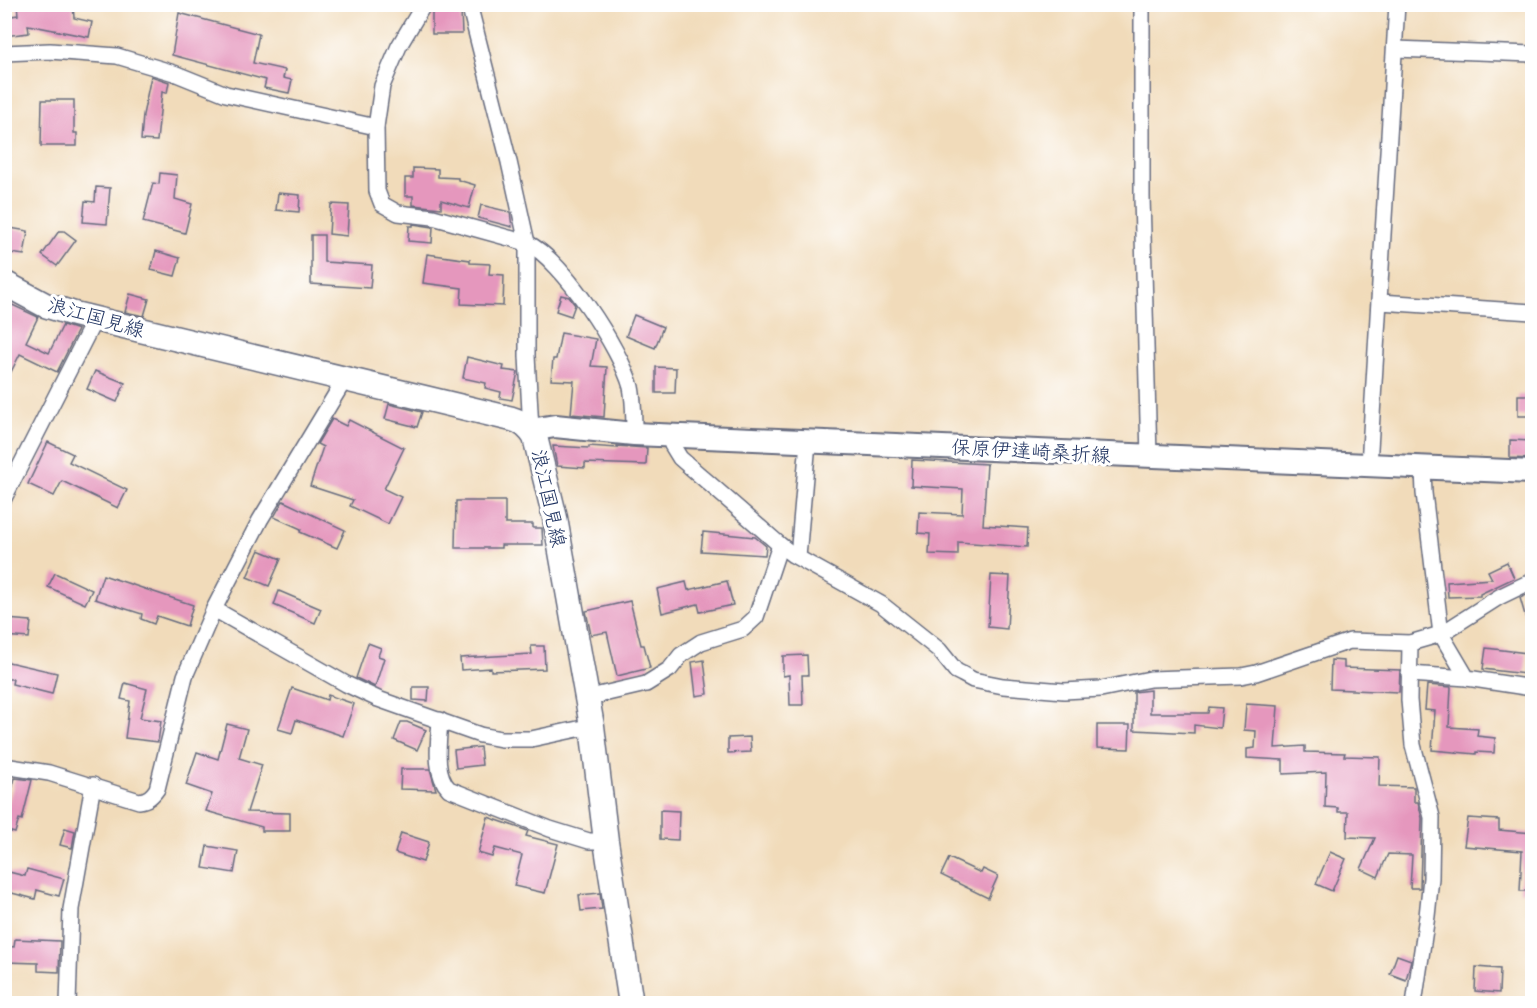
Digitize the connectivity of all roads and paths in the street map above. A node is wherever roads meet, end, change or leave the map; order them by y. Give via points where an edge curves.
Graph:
1 (424, 4) edge
2 (469, 4) edge
3 (1142, 4) edge
4 (1397, 4) edge
5 (1395, 49) junction
6 (4, 53) edge
7 (1533, 54) edge
8 (376, 128) junction
9 (527, 243) junction
10 (4, 283) edge
11 (1380, 302) junction
12 (1533, 312) edge
13 (95, 319) junction
14 (345, 379) junction
15 (531, 430) junction
16 (634, 434) junction
17 (669, 435) junction
18 (808, 442) junction
19 (1149, 457) junction
20 (1369, 465) junction
21 (1423, 468) junction
22 (1533, 472) edge
23 (4, 498) edge
24 (780, 545) junction
25 (798, 557) junction
26 (1533, 581) edge
27 (214, 609) junction
28 (1441, 634) junction
29 (1410, 643) junction
30 (1409, 674) junction
31 (1467, 678) junction
32 (1533, 688) edge
33 (586, 698) junction
34 (440, 720) junction
35 (592, 726) junction
36 (4, 766) edge
37 (93, 785) junction
38 (606, 841) junction
39 (68, 1004) edge
40 (631, 1004) edge
41 (1414, 1004) edge

1 - 8 street via 399,46 382,86
2 - 9 street
3 - 19 street
4 - 5 street
5 - 7 street
5 - 11 street
6 - 8 street via 50,51 117,57 174,73 226,94
8 - 9 street via 377,192 382,204 398,213 433,217
9 - 15 street
9 - 16 street via 569,279 607,338 631,387
10 - 13 main road, 浪江国見線 via 45,305
11 - 12 street
11 - 20 street
13 - 14 main road, 浪江国見線
13 - 23 street
14 - 15 main road, 浪江国見線 via 520,421
14 - 27 street via 260,520
15 - 16 main road, 保原伊達崎桑折線 via 555,426
15 - 33 main road, 浪江国見線 via 555,518
16 - 17 main road, 保原伊達崎桑折線
17 - 18 main road, 保原伊達崎桑折線
17 - 24 street via 680,458
18 - 19 main road, 保原伊達崎桑折線
18 - 25 street
19 - 20 main road, 保原伊達崎桑折線
20 - 21 main road, 保原伊達崎桑折線
21 - 22 main road, 保原伊達崎桑折線
21 - 28 street
24 - 25 street
24 - 33 street via 756,617 743,629 701,642 646,684
25 - 29 street via 881,604 939,650 956,671 973,680 1003,686 1082,691 1150,679 1241,676 1269,670 1340,643
26 - 28 street via 1499,597
27 - 34 street via 346,684
27 - 37 street via 185,676 153,795 139,801
28 - 29 street
28 - 31 street
29 - 30 street
30 - 31 street
30 - 41 street via 1413,745 1432,817 1431,878
31 - 32 street
33 - 35 main road, 浪江国見線
34 - 35 street via 480,735 509,739 531,739
34 - 38 street via 441,778 448,789 550,830 589,841
35 - 38 main road, 浪江国見線
36 - 37 street
37 - 39 street via 71,909
38 - 40 main road, 浪江国見線

